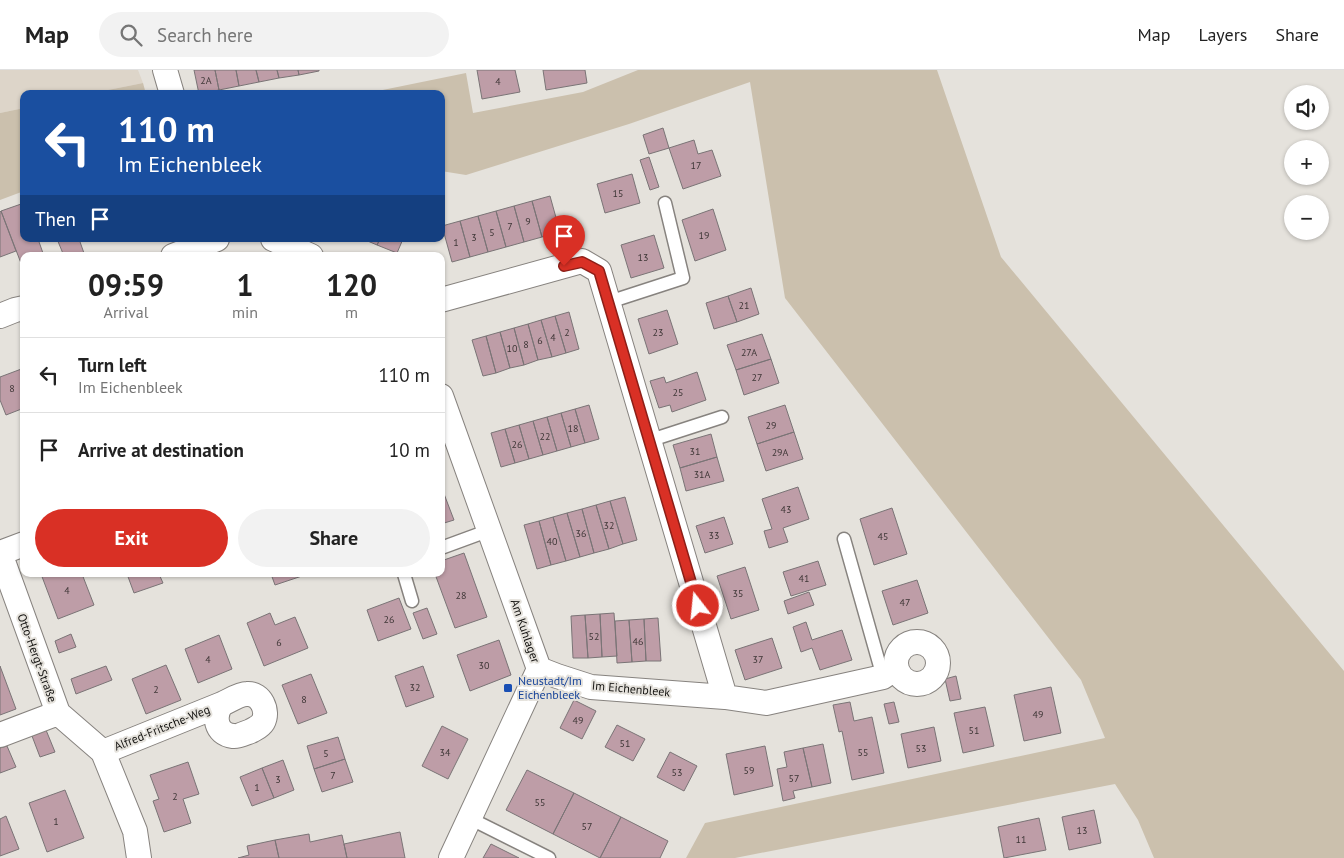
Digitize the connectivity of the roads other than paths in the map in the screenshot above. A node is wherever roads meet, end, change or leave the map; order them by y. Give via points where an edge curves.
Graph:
1 (165, 70) edge
2 (171, 90) edge
3 (665, 203) dead end
4 (208, 242) edge
5 (280, 242) edge
6 (183, 252) edge
7 (302, 252) edge
8 (445, 299) edge
9 (609, 302) junction
10 (20, 309) edge
11 (0, 316) edge
12 (445, 407) edge
13 (722, 417) dead end
14 (648, 441) junction
15 (490, 530) junction
16 (844, 539) dead end
17 (20, 546) edge
18 (445, 547) edge
19 (0, 553) edge
20 (405, 577) edge
21 (412, 601) dead end
22 (539, 669) junction
23 (890, 672) joint
24 (725, 697) junction
25 (222, 704) dead end
26 (58, 713) junction
27 (0, 735) edge
28 (103, 752) junction
29 (469, 818) junction
30 (139, 858) edge
31 (451, 858) edge
32 (549, 858) edge

1 - 2 street
3 - 9 lane via 683,278
4 - 6 street
5 - 7 street
8 - 9 street via 582,262 599,271
9 - 14 street
10 - 11 street
12 - 15 street, Am Kuhlager
13 - 14 lane
14 - 24 street
15 - 18 lane
15 - 22 street, Am Kuhlager
16 - 23 lane
17 - 19 street
19 - 26 street, Otto-Hergt-Straße
20 - 21 lane
22 - 24 street, Im Eichenbleek via 591,686
22 - 29 street, Am Kuhlager
23 - 24 street, Im Eichenbleek via 766,703
25 - 28 street, Alfred-Fritsche-Weg
26 - 27 street
26 - 28 street, Otto-Hergt-Straße
28 - 30 street, Otto-Hergt-Straße via 135,831
29 - 31 street, Am Kuhlager
29 - 32 lane

